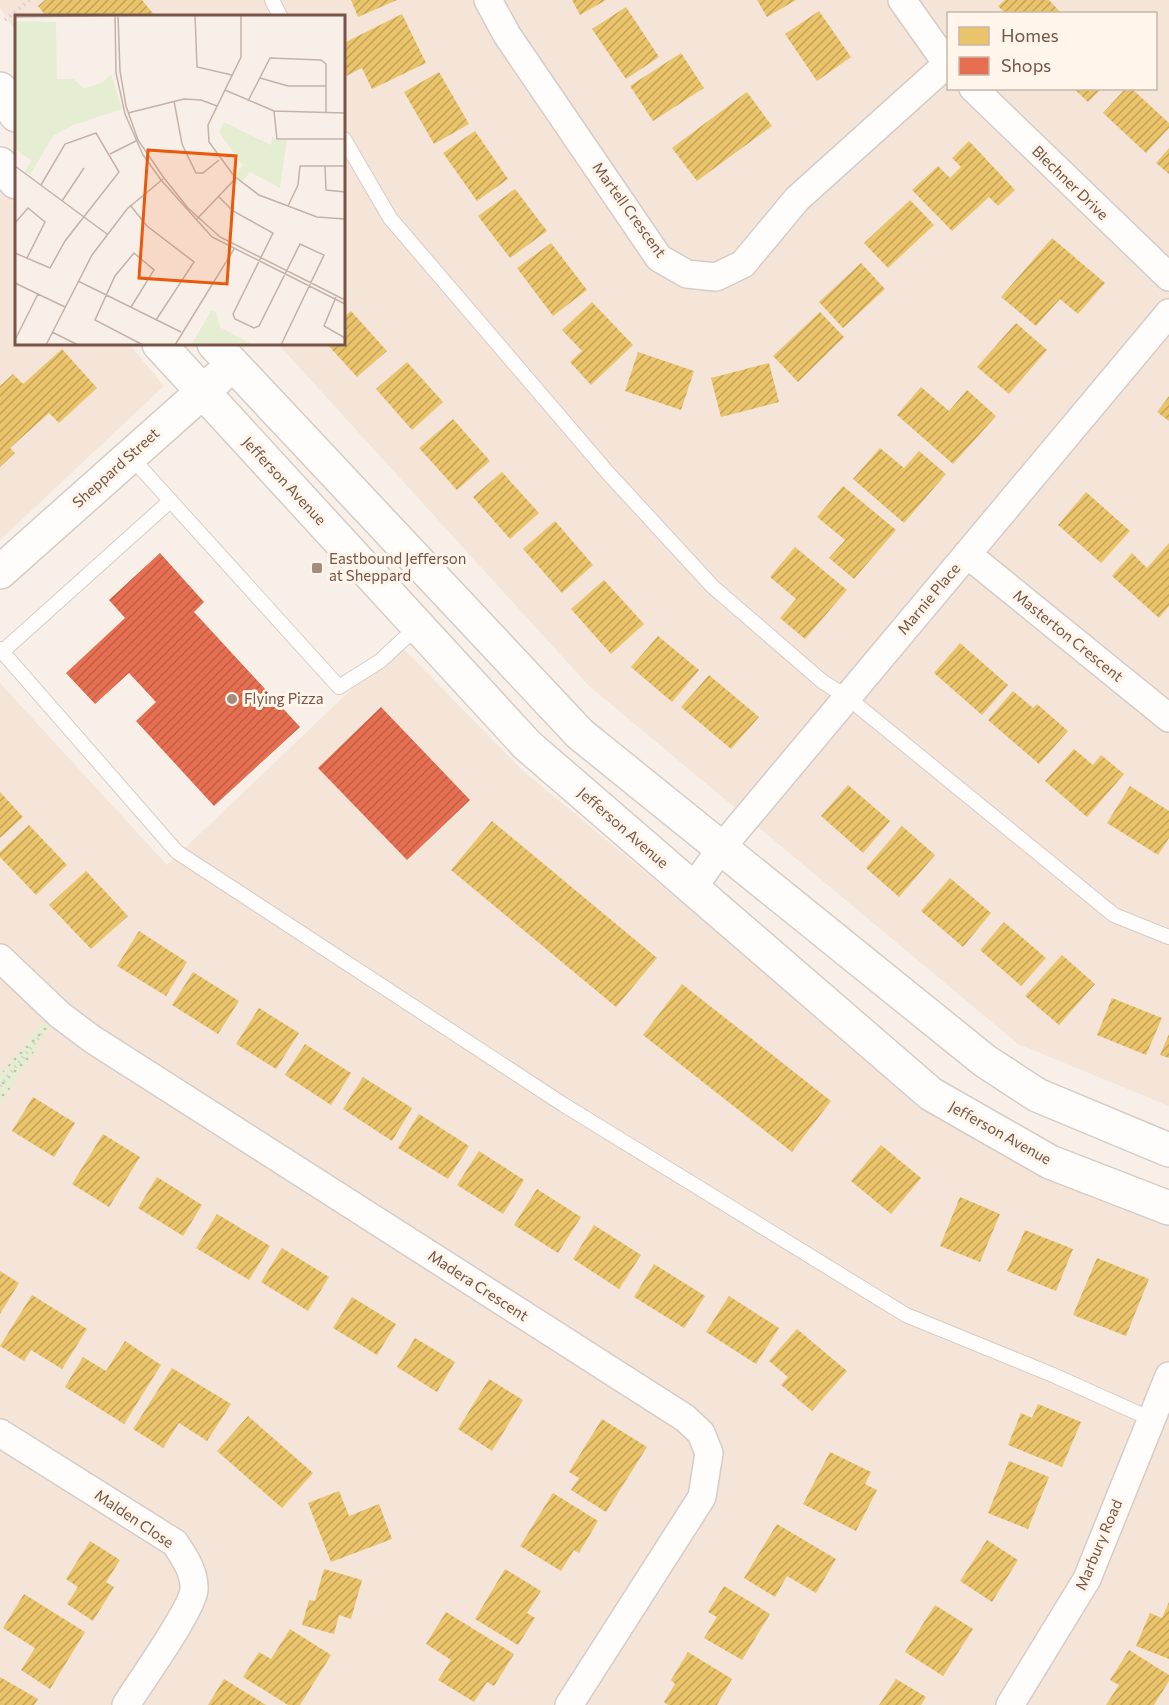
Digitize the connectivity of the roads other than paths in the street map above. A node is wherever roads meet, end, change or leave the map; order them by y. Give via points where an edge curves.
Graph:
1 (272, 0) edge
2 (488, 0) edge
3 (902, 0) edge
4 (279, 15) edge
5 (947, 63) edge
6 (947, 65) edge
7 (0, 89) edge
8 (975, 90) edge
9 (15, 113) edge
10 (345, 141) edge
11 (0, 164) edge
12 (15, 181) edge
13 (1169, 277) edge
14 (1169, 313) edge
15 (160, 345) edge
16 (224, 354) edge
17 (202, 392) junction
18 (130, 456) junction
19 (169, 502) junction
20 (967, 554) junction
21 (0, 572) edge
22 (418, 626) junction
23 (1, 650) edge
24 (847, 697) junction
25 (1169, 717) edge
26 (722, 847) junction
27 (693, 888) junction
28 (1169, 937) edge
29 (0, 958) edge
30 (1169, 1150) edge
31 (1169, 1208) edge
32 (1169, 1376) edge
33 (1151, 1419) junction
34 (0, 1433) edge
35 (126, 1705) edge
36 (569, 1705) edge
37 (1010, 1705) edge

1 - 4 lane
2 - 6 street, Martell Crescent via 507,35 659,258 687,274 716,277 742,264 797,199
3 - 5 street
7 - 9 street
8 - 13 street, Blechner Drive
10 - 24 lane via 390,218 608,473 713,587 823,682
11 - 12 street
14 - 20 street, Marnie Place
15 - 17 street, Jefferson Avenue
16 - 17 street, Sheppard Street
16 - 26 street via 580,734
17 - 18 street, Sheppard Street
17 - 22 street, Jefferson Avenue
18 - 19 lane
18 - 21 street, Sheppard Street
19 - 22 lane via 339,687 380,661
19 - 23 lane
20 - 24 street, Marnie Place
20 - 25 street, Masterton Crescent
22 - 27 street, Jefferson Avenue via 527,745
23 - 33 lane via 177,852 564,1106 906,1315 1053,1374
24 - 26 street, Marnie Place
24 - 28 lane via 1114,915
26 - 27 street, Marnie Place
26 - 30 street via 985,1061 1037,1095
27 - 31 street, Jefferson Avenue via 931,1094 1050,1162
29 - 36 street, Madera Crescent via 60,1015 92,1039 685,1418 701,1433 709,1453 702,1497
32 - 33 street, Marbury Road
33 - 37 street, Marbury Road via 1087,1579
34 - 35 street, Malden Close via 175,1543 190,1567 194,1589 186,1611

